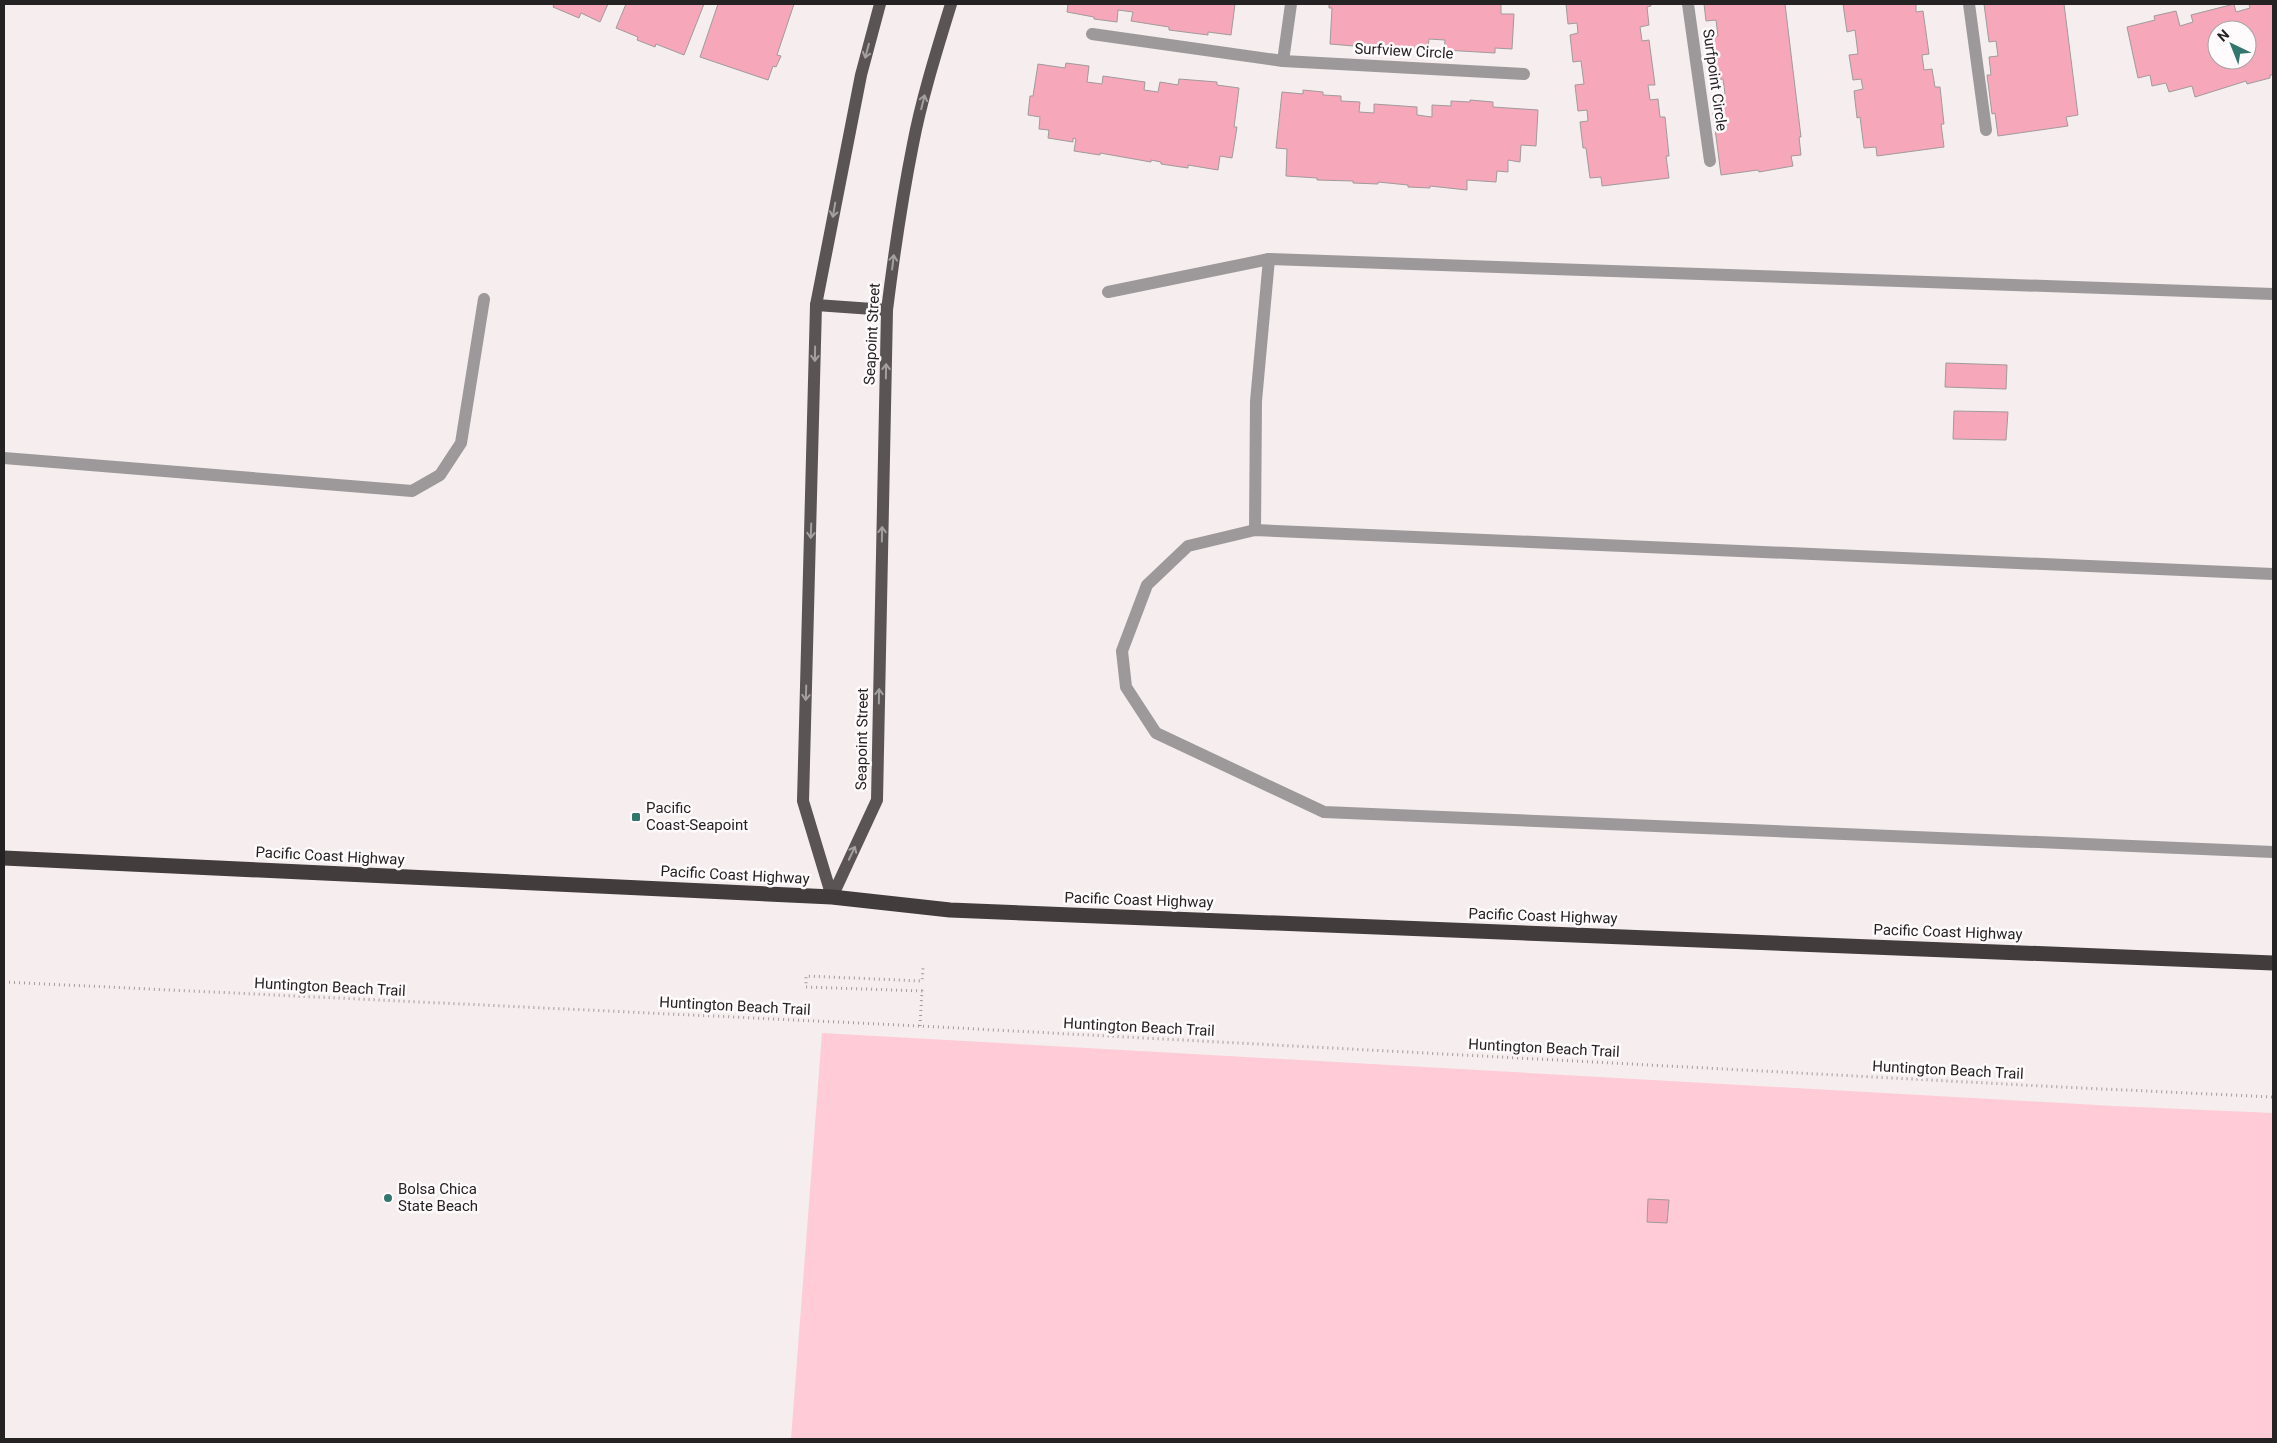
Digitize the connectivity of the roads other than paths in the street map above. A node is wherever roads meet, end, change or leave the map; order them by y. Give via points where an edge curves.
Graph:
1 (880, 4) edge
2 (951, 4) edge
3 (1291, 4) edge
4 (1688, 4) edge
5 (1969, 4) edge
6 (1092, 34) dead end
7 (1283, 61) junction
8 (1524, 74) dead end
9 (1986, 130) dead end
10 (1710, 161) dead end
11 (1269, 259) junction
12 (1108, 292) dead end
13 (2273, 294) edge
14 (484, 299) dead end
15 (816, 305) junction
16 (887, 310) junction
17 (4, 458) edge
18 (1256, 530) junction
19 (2273, 574) edge
20 (2273, 852) edge
21 (4, 858) edge
22 (832, 897) junction
23 (2273, 963) edge

1 -> 15 main road via 861,75
16 -> 2 main road, Seapoint Street via 897,229 913,142
3 - 7 street
4 - 10 street, Surfpoint Circle
5 - 9 street
6 - 7 street, Surfview Circle
7 - 8 street, Surfview Circle
11 - 12 street
11 - 13 street
11 - 18 street via 1256,401
14 - 17 street via 460,443 440,475 412,491
15 - 16 main road
15 -> 22 main road via 803,801
22 -> 16 main road, Seapoint Street via 877,800
18 - 19 street
18 - 20 street via 1188,546 1147,585 1122,652 1126,687 1156,733 1324,812
21 - 22 highway, Pacific Coast Highway
22 - 23 highway, Pacific Coast Highway via 950,910

